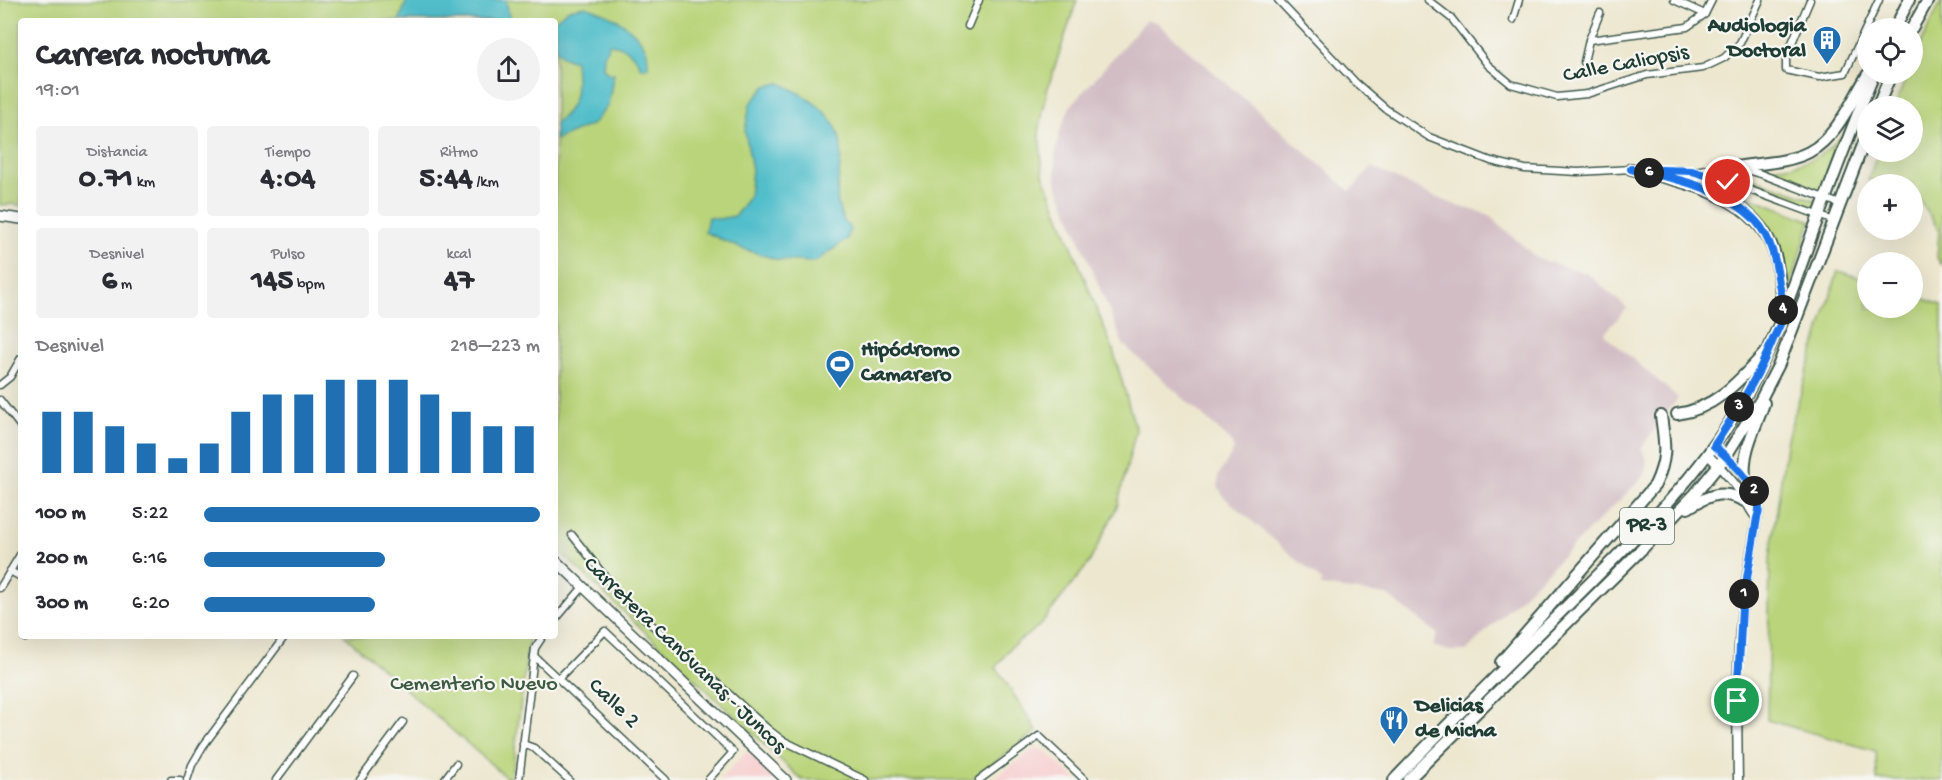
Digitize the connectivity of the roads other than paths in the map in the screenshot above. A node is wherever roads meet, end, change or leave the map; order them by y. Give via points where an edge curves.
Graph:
1 (979, 0) edge
2 (1278, 0) edge
3 (1519, 0) edge
4 (1674, 0) edge
5 (1712, 0) edge
6 (1760, 0) edge
7 (1810, 0) edge
8 (1879, 0) edge
9 (1909, 0) edge
10 (1928, 0) edge
11 (1431, 1) edge
12 (1600, 13) dead end
13 (1705, 14) junction
14 (1900, 18) edge
15 (1918, 18) edge
16 (1513, 20) dead end
17 (968, 26) dead end
18 (1589, 40) junction
19 (1584, 62) dead end
20 (1862, 84) edge
21 (1870, 84) edge
22 (1857, 160) edge
23 (1736, 167) junction
24 (1631, 169) junction
25 (1692, 171) junction
26 (1826, 197) junction
27 (1840, 204) junction
28 (0, 210) edge
29 (5, 216) edge
30 (1819, 216) junction
31 (1834, 221) junction
32 (1783, 315) junction
33 (1770, 347) junction
34 (18, 363) edge
35 (1772, 380) junction
36 (0, 385) edge
37 (0, 400) edge
38 (1677, 414) dead end
39 (1661, 416) dead end
40 (18, 423) edge
41 (1711, 450) junction
42 (1726, 456) junction
43 (1719, 466) junction
44 (1745, 477) junction
45 (1748, 503) junction
46 (1757, 518) junction
47 (1664, 526) junction
48 (573, 535) dead end
49 (18, 558) edge
50 (558, 563) edge
51 (10, 571) junction
52 (18, 576) edge
53 (583, 587) junction
54 (0, 588) edge
55 (558, 616) edge
56 (283, 639) edge
57 (540, 639) edge
58 (534, 656) junction
59 (353, 676) dead end
60 (559, 678) junction
61 (1472, 700) junction
62 (404, 722) dead end
63 (523, 744) junction
64 (456, 764) dead end
65 (171, 780) edge
66 (180, 780) edge
67 (187, 780) edge
68 (276, 780) edge
69 (360, 780) edge
70 (444, 780) edge
71 (519, 780) edge
72 (569, 780) edge
73 (666, 780) edge
74 (708, 780) edge
75 (786, 780) edge
76 (865, 780) edge
77 (979, 780) edge
78 (1085, 780) edge
79 (1394, 780) edge
80 (1408, 780) edge
81 (1738, 780) edge

1 - 17 street
2 - 24 street via 1356,83 1386,109 1429,137 1491,161 1525,169
3 - 16 street
4 - 13 street
5 - 13 street
6 - 11 street, Calle Caliopsis via 1740,43 1714,63 1647,75 1587,94 1557,97 1511,84 1488,65 1452,19
7 - 8 street via 1786,57 1786,70 1819,77 1845,73
9 - 14 main road
10 - 15 main road
12 - 18 street
13 - 18 street via 1687,27
18 - 19 street
20 - 23 main road via 1834,129 1810,151
21 - 26 main road, PR-3
22 - 27 main road, PR-3
23 - 25 street
23 - 26 street
24 - 25 street
24 - 32 main road via 1700,186 1752,217 1774,250
25 - 30 street
26 - 27 street
26 - 30 main road, PR-3
27 - 31 main road, PR-3
28 - 29 main road
30 - 31 street
30 - 32 main road, PR-3
31 - 35 main road, PR-3
32 - 33 main road, PR-3
33 - 38 main road via 1719,398 1701,409
33 - 41 main road, PR-3
34 - 36 street
35 - 42 main road, PR-3
35 - 44 main road via 1746,452
37 - 40 street
39 - 61 main road via 1666,454 1655,485
41 - 42 street
41 - 43 street
41 - 61 main road, PR-3 via 1635,538
42 - 43 main road, PR-3
42 - 44 street
43 - 45 street
43 - 47 main road, PR-3
44 - 46 street via 1760,502
45 - 46 street
45 - 47 main road via 1728,494 1716,494
46 - 81 street via 1740,633
47 - 80 main road, PR-3
48 - 76 street via 622,598 776,735
49 - 51 street
50 - 53 main road, Carretera Canóvanas - Juncos
51 - 52 street
51 - 54 street
53 - 55 street
53 - 75 main road, Carretera Canóvanas - Juncos
56 - 67 street via 203,746
57 - 58 street
58 - 60 street, Calle 2
58 - 63 street
59 - 68 street
60 - 73 street, Calle 2
60 - 74 street via 606,631 734,752
61 - 79 main road, PR-3
62 - 69 street
63 - 71 street
63 - 72 street via 534,748
64 - 70 street
65 - 66 street
77 - 78 street via 1039,736

